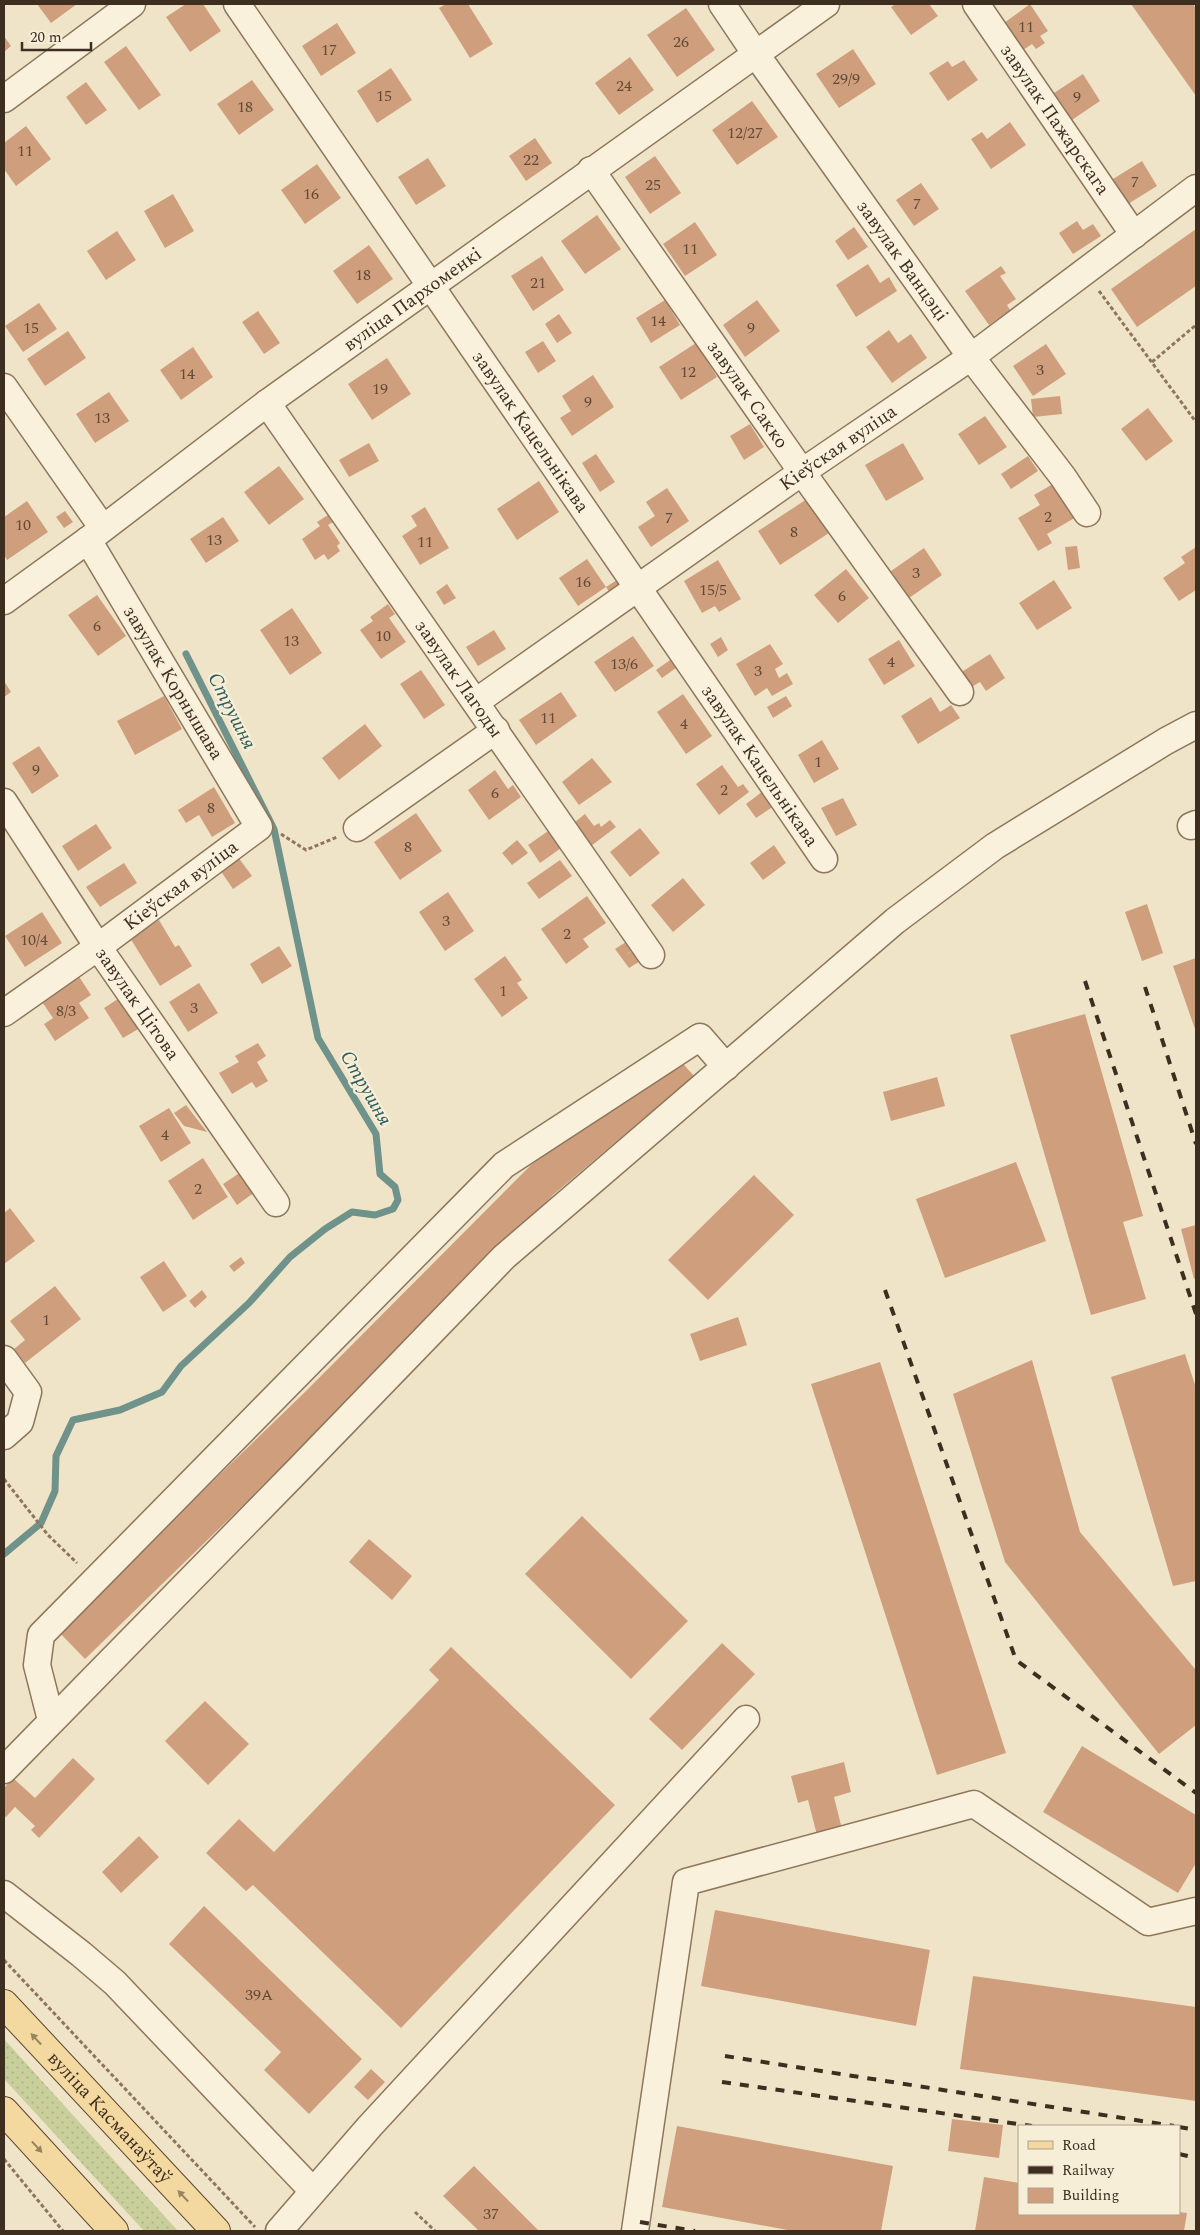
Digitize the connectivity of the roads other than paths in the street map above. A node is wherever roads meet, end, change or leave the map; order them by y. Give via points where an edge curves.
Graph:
1 (132, 4) edge
2 (236, 4) edge
3 (722, 4) edge
4 (826, 4) edge
5 (976, 4) edge
6 (754, 54) junction
7 (4, 100) edge
8 (591, 170) junction
9 (1196, 188) edge
10 (1134, 235) junction
11 (432, 286) junction
12 (971, 357) junction
13 (4, 387) edge
14 (267, 403) junction
15 (802, 472) junction
16 (1087, 513) dead end
17 (95, 533) junction
18 (638, 587) junction
19 (4, 601) edge
20 (960, 692) dead end
21 (477, 701) junction
22 (1196, 725) edge
23 (496, 730) junction
24 (4, 802) edge
25 (259, 827) joint
26 (356, 828) road end
27 (824, 859) dead end
28 (98, 947) junction
29 (651, 955) dead end
30 (4, 1013) edge
31 (726, 1067) junction
32 (276, 1204) dead end
33 (4, 1359) edge
34 (4, 1436) edge
35 (746, 1718) dead end
36 (52, 1720) junction
37 (4, 1770) edge
38 (4, 1894) edge
39 (1196, 1911) edge
40 (4, 2004) edge
41 (7, 2121) edge
42 (313, 2191) junction
43 (114, 2231) edge
44 (216, 2231) edge
45 (279, 2231) edge
46 (635, 2231) edge

1 - 7 street
2 - 11 street, завулак Кацельнікава
3 - 6 street, завулак Ванцэці
4 - 6 street, вуліца Пархоменкі
5 - 10 street, завулак Пажарскага
6 - 8 street, вуліца Пархоменкі
6 - 12 street, завулак Ванцэці
8 - 11 street, вуліца Пархоменкі
8 - 15 street, завулак Сакко
9 - 10 street, Кіеўская вуліца
10 - 12 street, Кіеўская вуліца
11 - 14 street, вуліца Пархоменкі
11 - 18 street, завулак Кацельнікава
12 - 15 street, Кіеўская вуліца
12 - 16 street, завулак Ванцэці
13 - 17 street, завулак Корнышава
14 - 17 street, вуліца Пархоменкі
14 - 21 street, завулак Лагоды
15 - 18 street, Кіеўская вуліца
15 - 20 street, завулак Сакко
17 - 19 street, вуліца Пархоменкі
17 - 25 street, завулак Корнышава
18 - 21 street, Кіеўская вуліца
18 - 27 street, завулак Кацельнікава
21 - 23 street, завулак Лагоды
22 - 31 street via 995,846 895,921
23 - 26 street
23 - 29 street, завулак Лагоды
24 - 28 street, завулак Цітова
25 - 28 street, Кіеўская вуліца
28 - 30 street, Кіеўская вуліца
28 - 32 street, завулак Цітова
31 - 36 street via 504,1257
31 - 36 street via 700,1037 504,1165 42,1636 37,1665
33 - 34 street via 28,1392 20,1422
35 - 42 street
36 - 37 street
38 - 42 street via 115,1983
39 - 46 street via 1148,1922 974,1804 686,1882
44 -> 40 main road, вуліца Касманаўтаў
41 -> 43 main road
42 - 45 street

